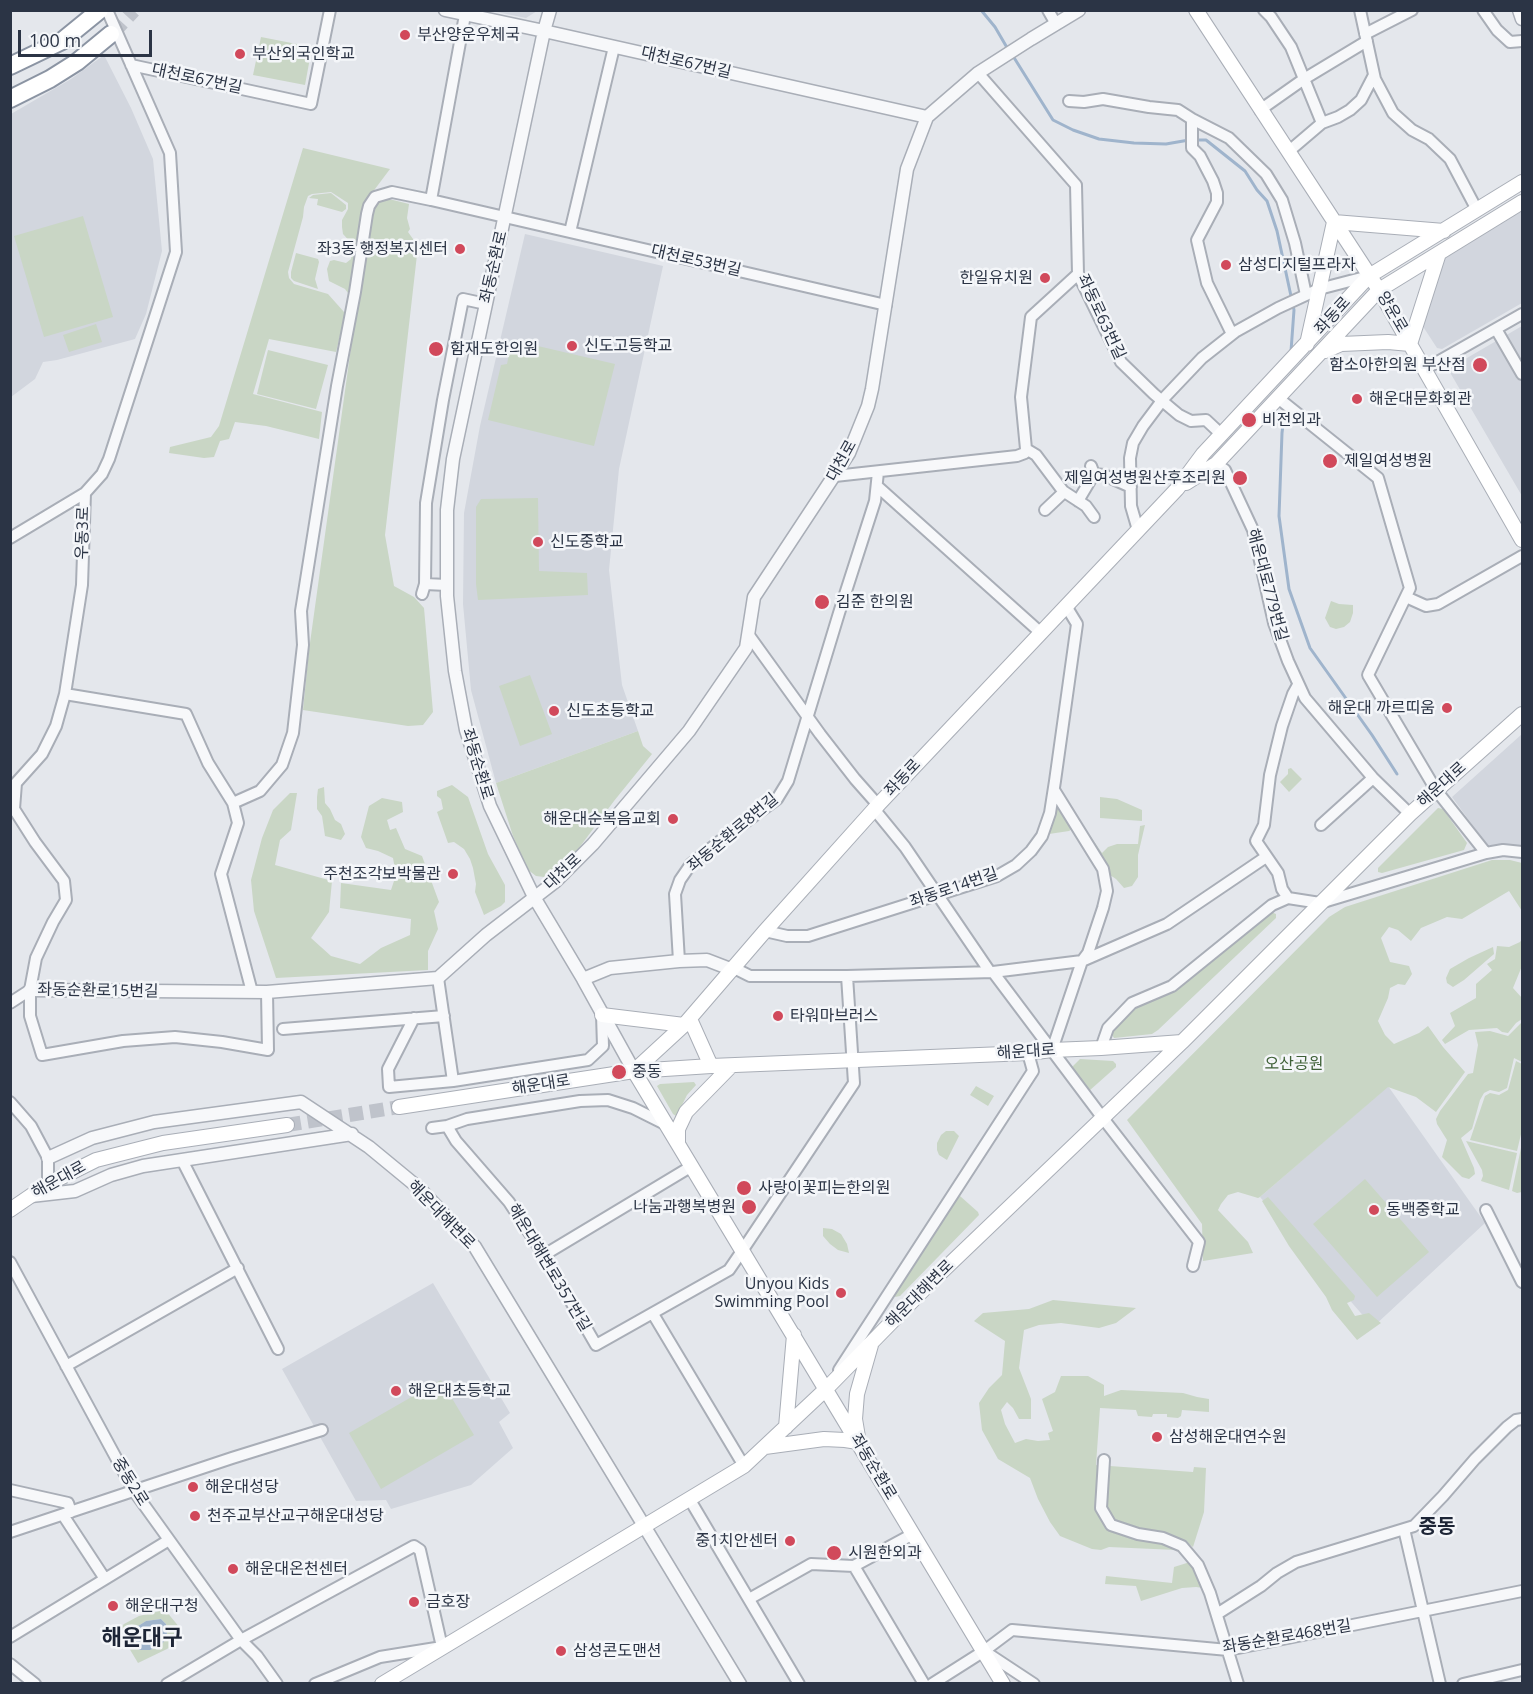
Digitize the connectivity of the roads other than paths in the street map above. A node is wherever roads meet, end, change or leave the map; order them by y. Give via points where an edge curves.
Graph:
1 (100, 10) edge
2 (107, 10) edge
3 (330, 10) edge
4 (445, 10) edge
5 (550, 10) edge
6 (1048, 10) edge
7 (1079, 10) edge
8 (1196, 10) edge
9 (1359, 10) edge
10 (1412, 10) edge
11 (1483, 10) edge
12 (1519, 10) edge
13 (1269, 12) edge
14 (465, 15) junction
15 (1522, 19) edge
16 (1056, 24) junction
17 (544, 31) junction
18 (111, 34) tunnel mouth
19 (1366, 38) junction
20 (1522, 41) edge
21 (614, 47) junction
22 (131, 65) junction
23 (10, 66) edge
24 (978, 73) junction
25 (1374, 75) junction
26 (1305, 80) junction
27 (10, 99) edge
28 (1069, 101) dead end
29 (1260, 110) junction
30 (927, 117) junction
31 (1192, 119) junction
32 (1322, 123) junction
33 (1288, 152) junction
34 (1522, 182) edge
35 (431, 200) junction
36 (1522, 202) edge
37 (1477, 210) junction
38 (505, 217) junction
39 (1334, 222) junction
40 (570, 231) junction
41 (1444, 231) junction
42 (1439, 253) junction
43 (1078, 274) junction
44 (1369, 276) junction
45 (1319, 289) junction
46 (1379, 290) junction
47 (1306, 295) junction
48 (486, 304) junction
49 (886, 305) junction
50 (1522, 314) edge
51 (1496, 329) junction
52 (1232, 334) junction
53 (1410, 344) junction
54 (1306, 345) junction
55 (1318, 355) junction
56 (1425, 369) junction
57 (1522, 375) edge
58 (1162, 400) junction
59 (1274, 403) junction
60 (1222, 435) junction
61 (1026, 449) junction
62 (1216, 464) junction
63 (878, 472) junction
64 (836, 476) junction
65 (878, 486) junction
66 (1131, 487) junction
67 (1177, 489) junction
68 (1064, 492) junction
69 (84, 493) junction
70 (1078, 501) junction
71 (1045, 510) dead end
72 (1095, 517) dead end
73 (1138, 530) junction
74 (10, 538) edge
75 (1522, 540) edge
76 (1522, 556) edge
77 (447, 585) junction
78 (1406, 597) junction
79 (1066, 606) junction
80 (1041, 633) junction
81 (748, 634) junction
82 (1299, 686) junction
83 (64, 694) junction
84 (1522, 714) edge
85 (808, 717) junction
86 (1373, 778) junction
87 (1054, 790) junction
88 (1436, 790) junction
89 (233, 803) junction
90 (876, 807) junction
91 (1410, 814) junction
92 (1321, 825) dead end
93 (1522, 852) edge
94 (1486, 853) junction
95 (1266, 857) junction
96 (938, 894) junction
97 (534, 897) junction
98 (1288, 898) junction
99 (1320, 903) junction
100 (765, 931) junction
101 (679, 961) junction
102 (1082, 961) junction
103 (734, 969) junction
104 (992, 972) junction
105 (847, 976) junction
106 (438, 978) junction
107 (583, 979) junction
108 (30, 990) junction
109 (252, 992) junction
110 (267, 992) junction
111 (10, 1003) edge
112 (602, 1015) junction
113 (444, 1016) junction
114 (414, 1018) junction
115 (687, 1022) junction
116 (283, 1029) dead end
117 (1182, 1041) junction
118 (1101, 1048) junction
119 (1052, 1050) junction
120 (1028, 1053) junction
121 (852, 1061) junction
122 (711, 1066) junction
123 (731, 1066) junction
124 (634, 1071) junction
125 (453, 1081) junction
126 (10, 1101) edge
127 (399, 1107) tunnel mouth
128 (1102, 1118) junction
129 (288, 1125) tunnel mouth
130 (667, 1125) junction
131 (447, 1126) junction
132 (432, 1128) dead end
133 (352, 1134) junction
134 (678, 1144) junction
135 (48, 1158) junction
136 (182, 1160) junction
137 (692, 1166) junction
138 (48, 1184) junction
139 (30, 1196) junction
140 (10, 1210) edge
141 (1486, 1210) dead end
142 (742, 1251) junction
143 (544, 1255) junction
144 (10, 1262) edge
145 (1193, 1266) dead end
146 (238, 1268) junction
147 (1522, 1282) edge
148 (653, 1314) junction
149 (794, 1335) junction
150 (872, 1343) junction
151 (278, 1349) dead end
152 (66, 1366) junction
153 (826, 1389) junction
154 (1522, 1419) edge
155 (786, 1427) junction
156 (322, 1430) dead end
157 (858, 1443) junction
158 (765, 1447) junction
159 (1104, 1460) dead end
160 (744, 1466) junction
161 (10, 1490) edge
162 (134, 1491) junction
163 (690, 1500) junction
164 (67, 1513) junction
165 (644, 1527) junction
166 (1404, 1529) junction
167 (10, 1532) edge
168 (913, 1534) junction
169 (169, 1540) junction
170 (854, 1566) junction
171 (105, 1579) junction
172 (1522, 1591) edge
173 (749, 1599) junction
174 (1423, 1610) junction
175 (1217, 1614) junction
176 (10, 1637) edge
177 (241, 1640) junction
178 (442, 1647) junction
179 (1227, 1650) junction
180 (984, 1651) junction
181 (10, 1664) edge
182 (1522, 1670) edge
183 (35, 1683) edge
184 (170, 1683) edge
185 (277, 1683) edge
186 (315, 1683) edge
187 (382, 1683) edge
188 (740, 1683) edge
189 (799, 1683) edge
190 (924, 1683) edge
191 (932, 1683) edge
192 (1003, 1683) edge
193 (1034, 1683) edge
194 (1238, 1683) edge
195 (1440, 1683) edge
196 (1463, 1683) edge

1 - 23 highway via 62,41
2 - 22 street, 우동3로
3 - 22 street, 대천로67번길 via 311,104
4 - 14 street, 대천로67번길
5 - 17 street, 좌동순환로
6 - 16 street
7 - 16 street, 대천로
8 - 29 main road, 양운로
9 - 19 street
10 - 19 street
11 - 20 street via 1510,42
12 - 15 street
13 - 26 street via 1291,47
14 - 17 street, 대천로67번길
14 - 35 street
16 - 24 street, 대천로
17 - 21 street, 대천로67번길
17 - 38 street, 좌동순환로
18 - 27 highway via 77,62
19 - 25 street
19 - 26 street
21 - 30 street, 대천로67번길
21 - 40 street
22 - 69 street, 우동3로 via 170,153 176,252 109,459 102,474
24 - 30 street, 대천로
24 - 43 street, 좌동로63번길 via 1076,185
25 - 32 street via 1361,100 1350,110
25 - 37 street via 1393,113 1450,159
26 - 29 street
26 - 32 street
28 - 31 street via 1103,99 1171,108
29 - 33 main road, 양운로
30 - 49 street, 대천로 via 907,169
31 - 47 street via 1229,138 1266,174 1281,200
31 - 52 street via 1192,148 1200,156 1217,193 1217,202 1197,240 1207,283
32 - 33 street
33 - 39 main road, 양운로
34 - 37 main road, 좌동로
35 - 38 street, 좌동순환로
35 - 89 street, 좌동순환로 via 392,192 375,197 369,206 301,611 303,645 293,733 282,765 260,791
36 - 42 main road, 좌동로
37 - 41 main road, 좌동로
38 - 40 street, 대천로53번길
38 - 48 street, 좌동순환로
39 - 41 main road
39 - 44 main road, 양운로
39 - 45 main road
40 - 49 street, 대천로53번길
41 - 44 main road, 좌동로
42 - 46 main road, 좌동로
42 - 53 main road
43 - 58 street, 좌동로63번길 via 1121,362
43 - 61 street via 1031,317 1021,397
44 - 45 street
44 - 46 main road, 양운로
44 - 54 main road, 좌동로
45 - 47 street
45 - 54 main road
46 - 53 main road, 양운로
46 - 55 main road, 좌동로
47 - 52 street
48 - 77 street, 좌동순환로 via 453,459 447,510
48 - 77 street via 463,299 426,503 423,589
49 - 64 street, 대천로 via 868,406
50 - 51 street
51 - 56 street
51 - 57 street
52 - 58 street via 1202,358
53 - 55 main road via 1341,344
53 - 56 main road, 양운로
54 - 60 main road, 좌동로
55 - 59 main road, 좌동로
56 - 75 main road, 양운로
58 - 60 street, 좌동로63번길 via 1191,421 1206,420
58 - 66 street via 1133,443
59 - 62 main road, 좌동로
59 - 78 street via 1299,415 1378,478 1410,588
60 - 67 main road, 좌동로
61 - 63 street via 1017,456
61 - 68 street via 1036,455
62 - 67 main road, 좌동로
62 - 82 street, 해운대로779번길 via 1225,470 1253,530 1274,622
63 - 64 street
63 - 65 street, 좌동순환로8번길
64 - 81 street, 대천로 via 754,597
65 - 80 street
65 - 85 street, 좌동순환로8번길
66 - 70 street via 1093,470
66 - 73 street via 1131,506
67 - 73 main road, 좌동로
68 - 70 street
68 - 71 street
69 - 74 street
69 - 83 street, 우동3로 via 82,585
70 - 72 street
73 - 79 main road, 좌동로
76 - 78 street via 1438,604 1426,606
77 - 97 street, 좌동순환로 via 455,670 466,730 490,806
78 - 88 street via 1368,675
79 - 80 main road, 좌동로
79 - 87 street, 좌동로14번길 via 1077,624
80 - 90 main road, 좌동로
81 - 85 street
81 - 97 street, 대천로 via 746,648 689,731 593,844
82 - 86 street, 해운대로779번길 via 1314,710
82 - 95 street via 1282,726 1270,775 1264,825 1256,841
83 - 89 street via 186,714 208,763
83 - 108 street, 우동3로 via 56,726 42,754 16,783 14,809 64,881 66,900 36,958
84 - 88 main road, 해운대로
85 - 90 street
85 - 101 street, 좌동순환로8번길 via 788,782 777,799 691,864 680,880 675,894
86 - 91 street, 해운대로779번길
86 - 92 street
87 - 96 street, 좌동로14번길 via 1042,836 1016,865 997,876
87 - 102 street via 1103,869 1107,891
88 - 91 main road, 해운대로
88 - 94 street
89 - 109 street via 238,823 221,874
90 - 96 street
90 - 100 main road, 좌동로
91 - 99 main road, 해운대로
93 - 94 street
94 - 99 street
95 - 98 street via 1278,873 1281,889
95 - 102 street via 1167,924
96 - 100 street, 좌동로14번길 via 808,936
96 - 104 street
97 - 106 street
97 - 107 street, 좌동순환로
98 - 99 street
98 - 118 street via 1272,905 1172,986 1132,1003 1108,1028
99 - 117 main road, 해운대로
100 - 103 main road, 좌동로
101 - 103 street via 707,960
101 - 107 street via 610,968
102 - 104 street
102 - 119 street
103 - 105 street via 750,976
103 - 115 main road, 좌동로
104 - 105 street
104 - 119 street
105 - 121 street
106 - 110 street, 좌동순환로15번길
106 - 113 street
107 - 112 street, 좌동순환로
108 - 109 street, 좌동순환로15번길
108 - 110 street, 좌동순환로15번길 via 30,1016 42,1055 123,1041 175,1037 268,1050
108 - 111 street
109 - 110 street, 좌동순환로15번길
112 - 115 main road
112 - 124 street, 좌동순환로
112 - 125 street via 603,1046 588,1060
113 - 114 street
113 - 125 street
114 - 116 street
114 - 125 street via 388,1069 389,1087
115 - 122 main road
115 - 124 main road, 좌동로
117 - 118 main road, 해운대로
117 - 128 main road, 해운대해변로
118 - 119 main road, 해운대로
119 - 120 main road, 해운대로
119 - 128 street
120 - 121 main road, 해운대로
120 - 153 street via 1033,1071
121 - 123 main road, 해운대로
121 - 142 street via 854,1083
122 - 123 main road, 해운대로
122 - 124 main road, 해운대로
123 - 134 main road via 686,1112 678,1129
124 - 127 main road, 해운대로
124 - 130 main road, 좌동순환로
126 - 135 street via 31,1126
128 - 145 street via 1199,1242
128 - 150 main road, 해운대해변로
129 - 138 main road, 해운대로 via 163,1143 96,1161
130 - 131 street via 608,1100 467,1119
130 - 134 main road, 좌동순환로
131 - 132 street
131 - 143 street, 해운대해변로357번길 via 509,1202
133 - 135 street, 해운대해변로 via 301,1102 154,1122 92,1138
133 - 136 street
133 - 165 street, 해운대해변로 via 420,1189 474,1247
134 - 137 main road, 좌동순환로
135 - 138 street
136 - 139 street via 111,1175 75,1191
136 - 146 street
137 - 142 main road, 좌동순환로
137 - 143 street
138 - 139 main road, 해운대로
139 - 140 main road, 해운대로
141 - 147 street
142 - 148 street via 729,1270
142 - 149 main road, 좌동순환로
143 - 148 street, 해운대해변로357번길 via 596,1345
144 - 152 street, 중동2로
146 - 151 street
146 - 152 street
148 - 160 street
149 - 153 main road, 좌동순환로
149 - 155 main road
150 - 153 main road, 해운대해변로
150 - 157 main road via 857,1394
152 - 162 street, 중동2로
153 - 155 main road, 해운대해변로
153 - 157 main road, 좌동순환로
154 - 166 street via 1507,1427 1414,1526
155 - 158 main road, 해운대해변로
156 - 162 street
157 - 158 main road via 824,1439
157 - 168 main road, 좌동순환로
158 - 160 main road, 해운대해변로
159 - 175 street via 1101,1508 1111,1525 1182,1546 1198,1565
160 - 163 main road, 해운대해변로
161 - 164 street via 68,1503
162 - 164 street
162 - 169 street, 중동2로
163 - 165 main road, 해운대해변로
163 - 173 street
164 - 167 street
164 - 171 street
165 - 178 main road, 해운대해변로
165 - 188 street, 해운대해변로
166 - 174 street
166 - 175 street via 1296,1562
168 - 170 street
168 - 180 main road, 좌동순환로
169 - 171 street
169 - 177 street, 중동2로
170 - 173 street via 812,1564
170 - 190 street
171 - 176 street
172 - 174 street, 좌동순환로468번길
173 - 189 street
174 - 179 street, 좌동순환로468번길
174 - 195 street
175 - 179 street
177 - 178 street via 414,1546 420,1550
177 - 184 street
177 - 185 street, 중동2로
178 - 186 street, 해운대해변로 via 380,1657
178 - 187 main road, 해운대해변로
179 - 180 street, 좌동순환로468번길 via 1012,1630
179 - 194 street
180 - 191 street, 좌동순환로468번길
180 - 192 main road, 좌동순환로
180 - 193 street
181 - 183 street
182 - 196 street

